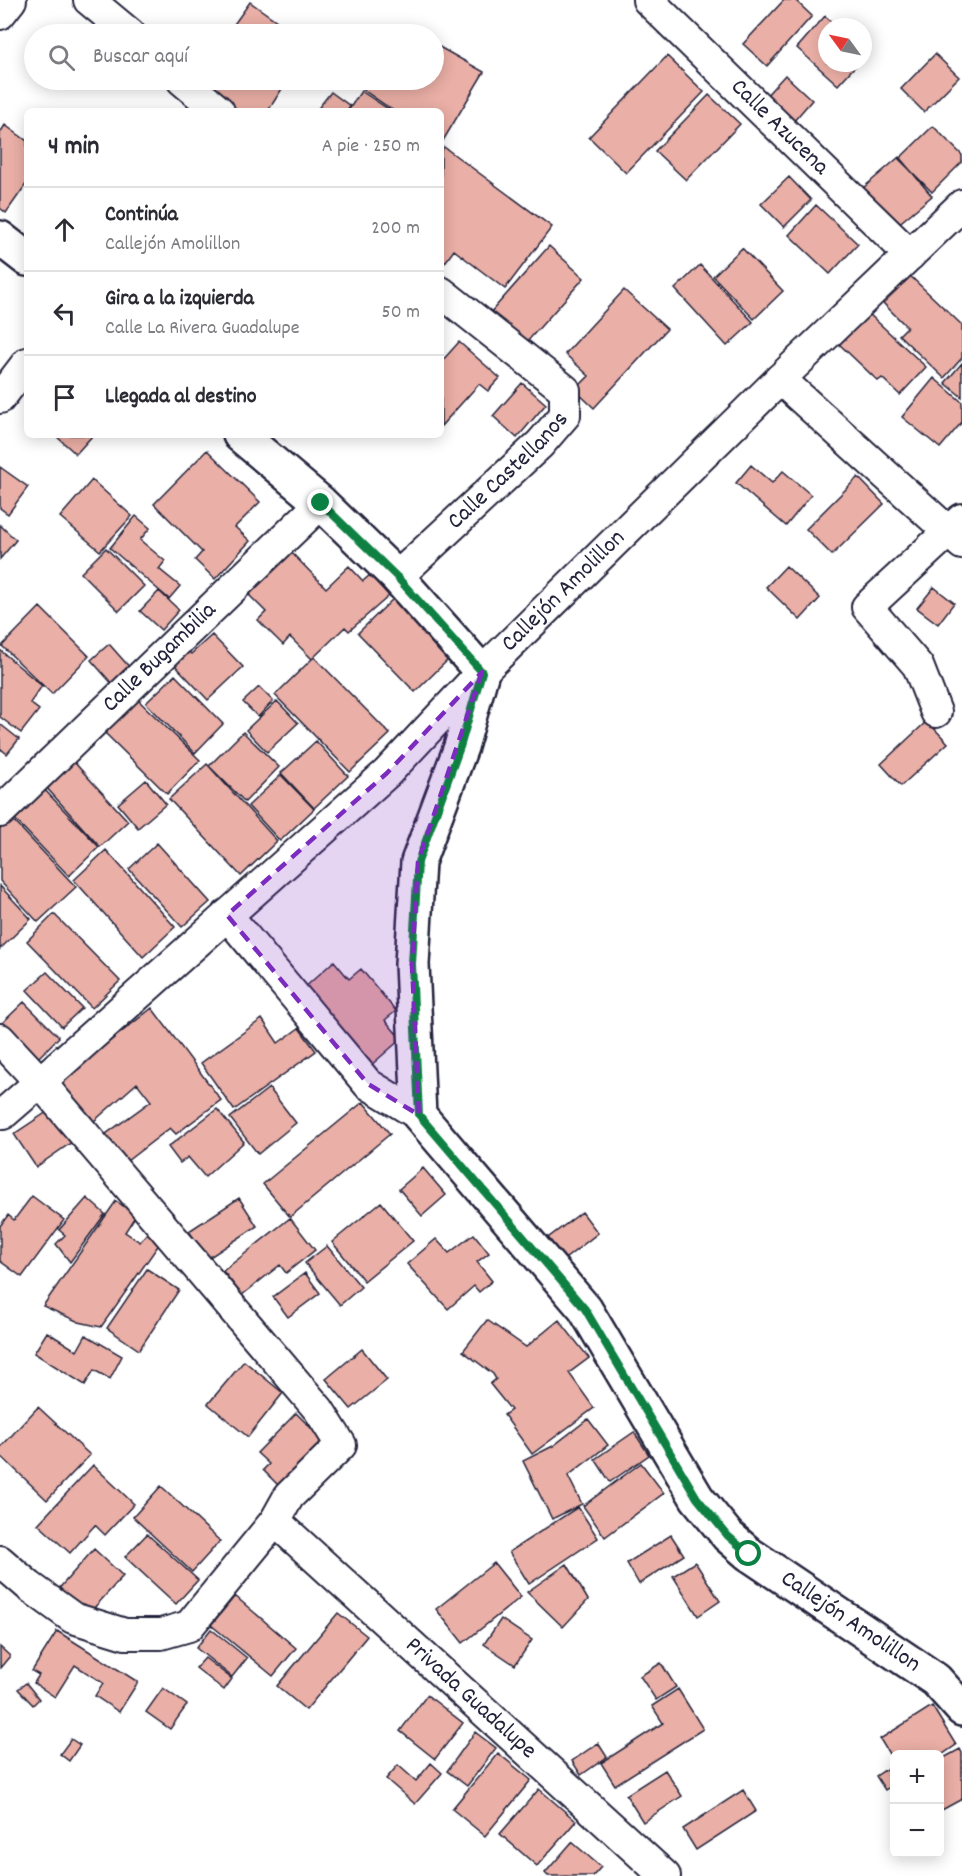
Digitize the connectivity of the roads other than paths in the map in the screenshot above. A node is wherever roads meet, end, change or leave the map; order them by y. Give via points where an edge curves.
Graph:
1 (11, 0) edge
2 (89, 0) edge
3 (648, 0) edge
4 (0, 14) edge
5 (117, 24) edge
6 (194, 90) edge
7 (215, 108) edge
8 (962, 205) edge
9 (0, 238) edge
10 (910, 255) junction
11 (24, 257) edge
12 (444, 294) edge
13 (24, 367) edge
14 (780, 379) junction
15 (0, 398) edge
16 (244, 438) edge
17 (321, 503) junction
18 (957, 532) edge
19 (397, 577) junction
20 (482, 672) junction
21 (936, 712) dead end
22 (0, 812) edge
23 (228, 915) junction
24 (0, 1039) edge
25 (40, 1082) junction
26 (419, 1115) junction
27 (1, 1118) edge
28 (275, 1521) junction
29 (0, 1561) edge
30 (962, 1709) edge
31 (664, 1876) edge

1 - 4 street
2 - 5 street
3 - 10 street, Calle Azucena
6 - 7 street
8 - 10 street
9 - 11 street
10 - 14 street, Callejón Amolillon
12 - 19 street, Calle Castellanos via 566,390 565,415 540,444
13 - 15 street
14 - 18 street
14 - 20 street, Callejón Amolillon
16 - 17 street
17 - 19 street
17 - 22 street, Calle Bugambilia
18 - 21 street via 867,608 918,666
19 - 20 street
20 - 23 street via 387,773
20 - 26 street, Callejón Amolillon via 460,747 418,862 412,964
23 - 25 street
23 - 26 street via 368,1084
24 - 25 street
25 - 27 street
25 - 28 street via 319,1410 340,1443 289,1496
26 - 30 street, Callejón Amolillon via 585,1309 697,1498 728,1536 936,1680
28 - 29 street via 189,1626 162,1634 125,1634 73,1618
28 - 31 street, Privada Guadalupe

